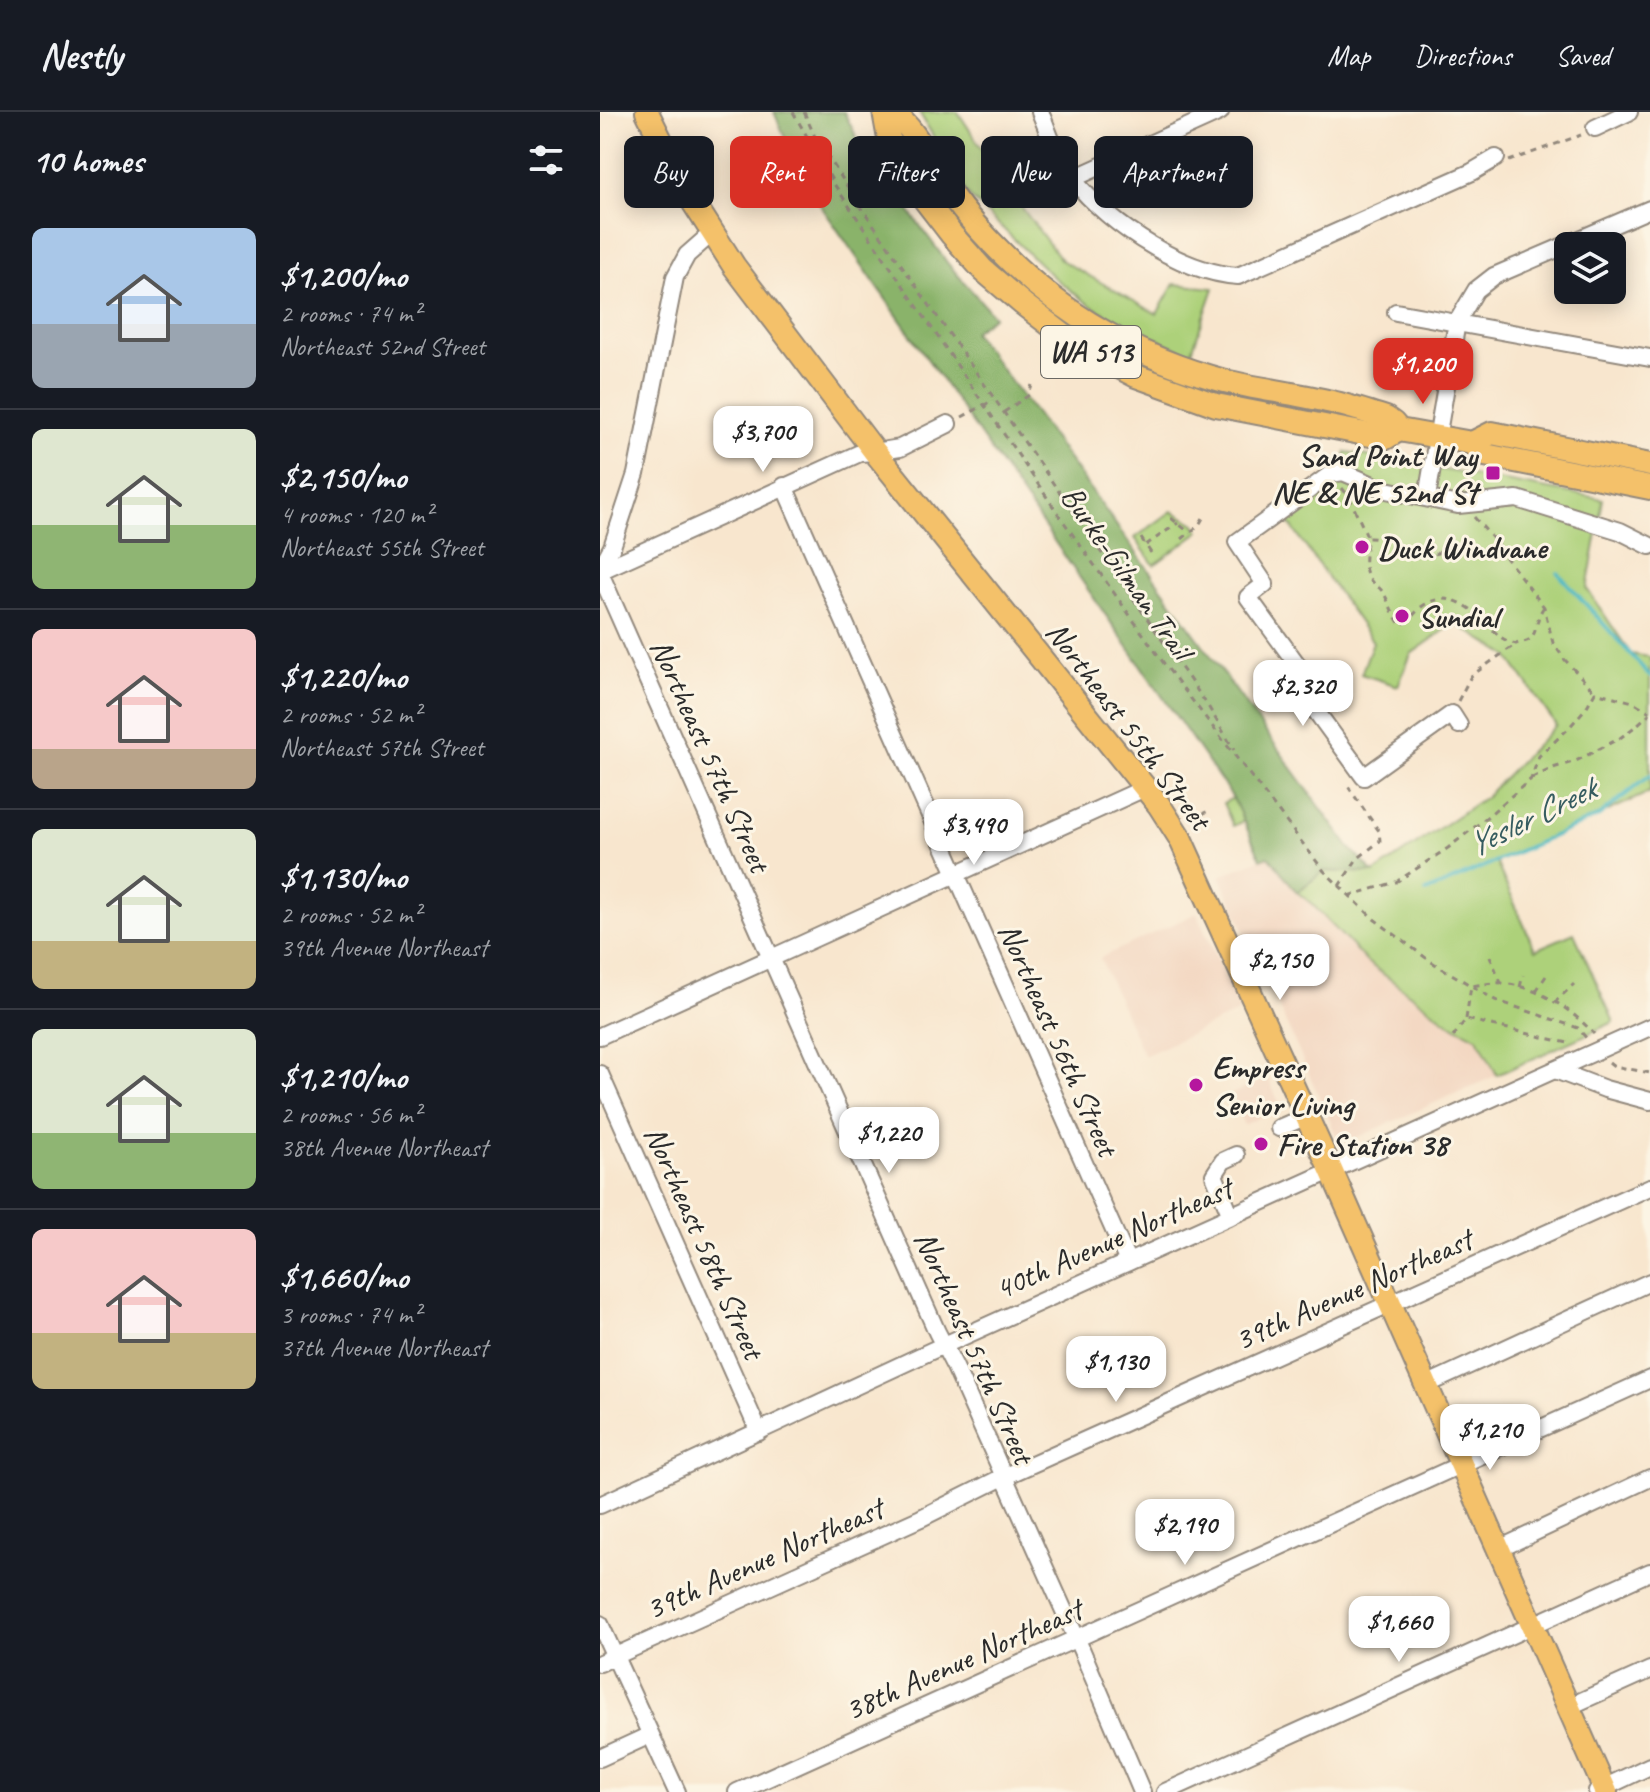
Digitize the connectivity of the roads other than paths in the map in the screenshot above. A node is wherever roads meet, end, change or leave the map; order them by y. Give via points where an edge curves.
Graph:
1 (647, 112) edge
2 (884, 112) edge
3 (891, 112) edge
4 (1040, 112) edge
5 (1220, 112) edge
6 (1629, 112) edge
7 (1595, 128) road end
8 (1050, 136) edge
9 (1496, 158) road end
10 (1078, 176) edge
11 (1078, 185) edge
12 (1650, 209) edge
13 (712, 233) junction
14 (1396, 312) dead end
15 (1457, 322) junction
16 (1650, 358) edge
17 (948, 424) road end
18 (1399, 430) junction
19 (1438, 437) junction
20 (1472, 443) junction
21 (875, 452) junction
22 (1650, 465) edge
23 (784, 486) junction
24 (1650, 488) edge
25 (1427, 497) junction
26 (1650, 546) edge
27 (600, 571) edge
28 (1455, 719) road end
29 (1145, 788) junction
30 (956, 875) junction
31 (771, 958) junction
32 (1650, 1027) edge
33 (600, 1036) edge
34 (1555, 1070) junction
35 (600, 1074) edge
36 (1650, 1101) edge
37 (1307, 1116) junction
38 (1279, 1128) dead end
39 (1236, 1155) dead end
40 (1331, 1170) junction
41 (1650, 1187) edge
42 (1231, 1216) junction
43 (1128, 1262) junction
44 (1650, 1282) edge
45 (1390, 1303) junction
46 (944, 1345) junction
47 (1650, 1379) edge
48 (1426, 1385) junction
49 (759, 1432) junction
50 (1462, 1466) junction
51 (1003, 1477) junction
52 (1650, 1478) edge
53 (600, 1505) edge
54 (1499, 1549) junction
55 (1650, 1572) edge
56 (600, 1624) edge
57 (1532, 1625) junction
58 (1076, 1638) junction
59 (607, 1660) edge
60 (1650, 1670) edge
61 (1568, 1707) junction
62 (650, 1735) junction
63 (600, 1758) edge
64 (1650, 1766) edge
65 (1602, 1791) edge
66 (677, 1792) edge
67 (737, 1792) edge
68 (1142, 1792) edge
69 (1165, 1792) edge

1 - 13 main road, Northeast 55th Street
2 - 18 main road, WA 513 via 889,139 952,235 983,270 1062,334 1136,376 1216,405 1386,438
3 - 18 main road, WA 513 via 910,129 947,189 1001,252 1077,317 1187,369 1329,401 1386,418
4 - 8 street
5 - 10 street
6 - 7 street
9 - 11 street via 1238,276 1176,260 1137,237
12 - 15 street via 1494,276 1476,290
13 - 21 main road, Northeast 55th Street
13 - 27 street via 687,255 675,277 636,474
14 - 15 street
15 - 16 street
15 - 19 street
17 - 21 street via 900,448
18 - 19 main road, WA 513
19 - 20 main road, WA 513
19 - 25 street
20 - 22 main road, WA 513 via 1492,433
20 - 24 main road, WA 513 via 1485,455
21 - 23 street via 860,453
21 - 29 main road, Northeast 55th Street
23 - 27 street
23 - 30 street, Northeast 56th Street
25 - 26 street via 1458,505 1517,499 1620,531
25 - 28 street via 1382,489 1343,472 1331,474 1237,542 1265,584 1248,597 1323,700 1313,707 1364,777
27 - 31 street, Northeast 57th Street
29 - 30 street
29 - 37 main road, Northeast 55th Street via 1187,852
30 - 31 street
30 - 43 street, Northeast 56th Street
31 - 33 street
31 - 46 street, Northeast 57th Street
32 - 34 street, 40th Avenue Northeast
34 - 36 street
34 - 40 street, 40th Avenue Northeast
35 - 49 street, Northeast 58th Street
37 - 38 street
37 - 40 main road, Northeast 55th Street
39 - 42 street via 1223,1161 1214,1175
40 - 42 street, 40th Avenue Northeast
40 - 45 main road, Northeast 55th Street
41 - 45 street, 39th Avenue Northeast
42 - 43 street, 40th Avenue Northeast
43 - 46 street, 40th Avenue Northeast
44 - 48 street
45 - 48 main road, Northeast 55th Street
45 - 51 street, 39th Avenue Northeast
46 - 49 street, 40th Avenue Northeast
46 - 51 street, Northeast 57th Street
47 - 50 street, 38th Avenue Northeast
48 - 50 main road, Northeast 55th Street
49 - 53 street, 40th Avenue Northeast
50 - 54 main road, Northeast 55th Street
50 - 58 street, 38th Avenue Northeast
51 - 58 street, Northeast 57th Street
51 - 59 street, 39th Avenue Northeast
52 - 54 street
54 - 57 main road, Northeast 55th Street
55 - 57 street
56 - 59 street
57 - 61 main road, Northeast 55th Street
57 - 69 street
58 - 67 street, 38th Avenue Northeast
58 - 68 street, Northeast 57th Street
59 - 62 street
60 - 61 street
61 - 65 main road, Northeast 55th Street
62 - 63 street
62 - 66 street
64 - 65 street

